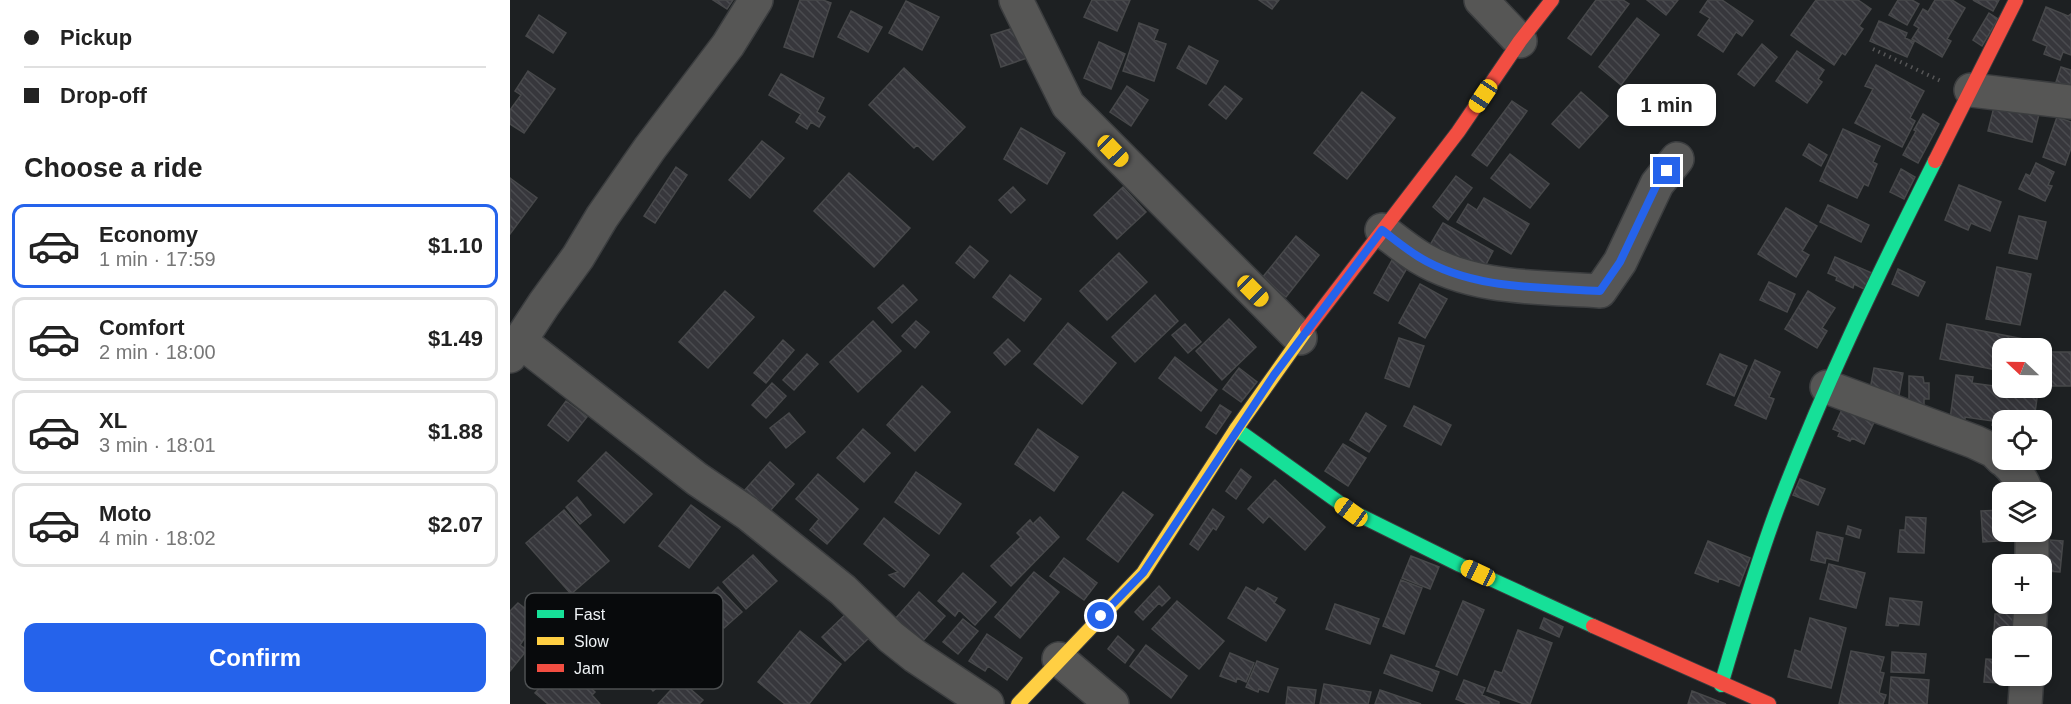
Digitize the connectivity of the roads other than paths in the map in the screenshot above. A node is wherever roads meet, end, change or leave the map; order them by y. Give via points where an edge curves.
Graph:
1 (756, 0) edge
2 (1016, 0) edge
3 (1481, 0) edge
4 (1552, 0) edge
5 (2016, 0) edge
6 (1520, 41) junction
7 (1970, 92) junction
8 (2071, 102) edge
9 (1677, 159) dead end
10 (1382, 230) junction
11 (1300, 338) junction
12 (515, 348) edge
13 (1827, 387) junction
14 (1236, 429) junction
15 (1992, 451) edge
16 (1059, 659) junction
17 (1721, 684) junction
18 (2026, 686) edge
19 (987, 704) edge
20 (1018, 704) edge
21 (1112, 704) edge
22 (1769, 704) edge
23 (2025, 704) edge

1 - 12 street via 728,45 602,217
2 - 11 street via 1068,105
3 - 6 street
4 - 6 street
5 - 7 street
6 - 10 street via 1458,132
7 - 8 street
7 - 13 street
9 - 10 street via 1657,184 1620,262 1600,291 1490,283 1453,273 1420,258
10 - 11 street
11 - 14 street
12 - 19 street via 747,513 843,590 899,644
13 - 15 street
13 - 17 street via 1776,511
14 - 16 street via 1143,573
14 - 17 street via 1351,512
16 - 20 street
16 - 21 street
17 - 22 street
18 - 23 street

